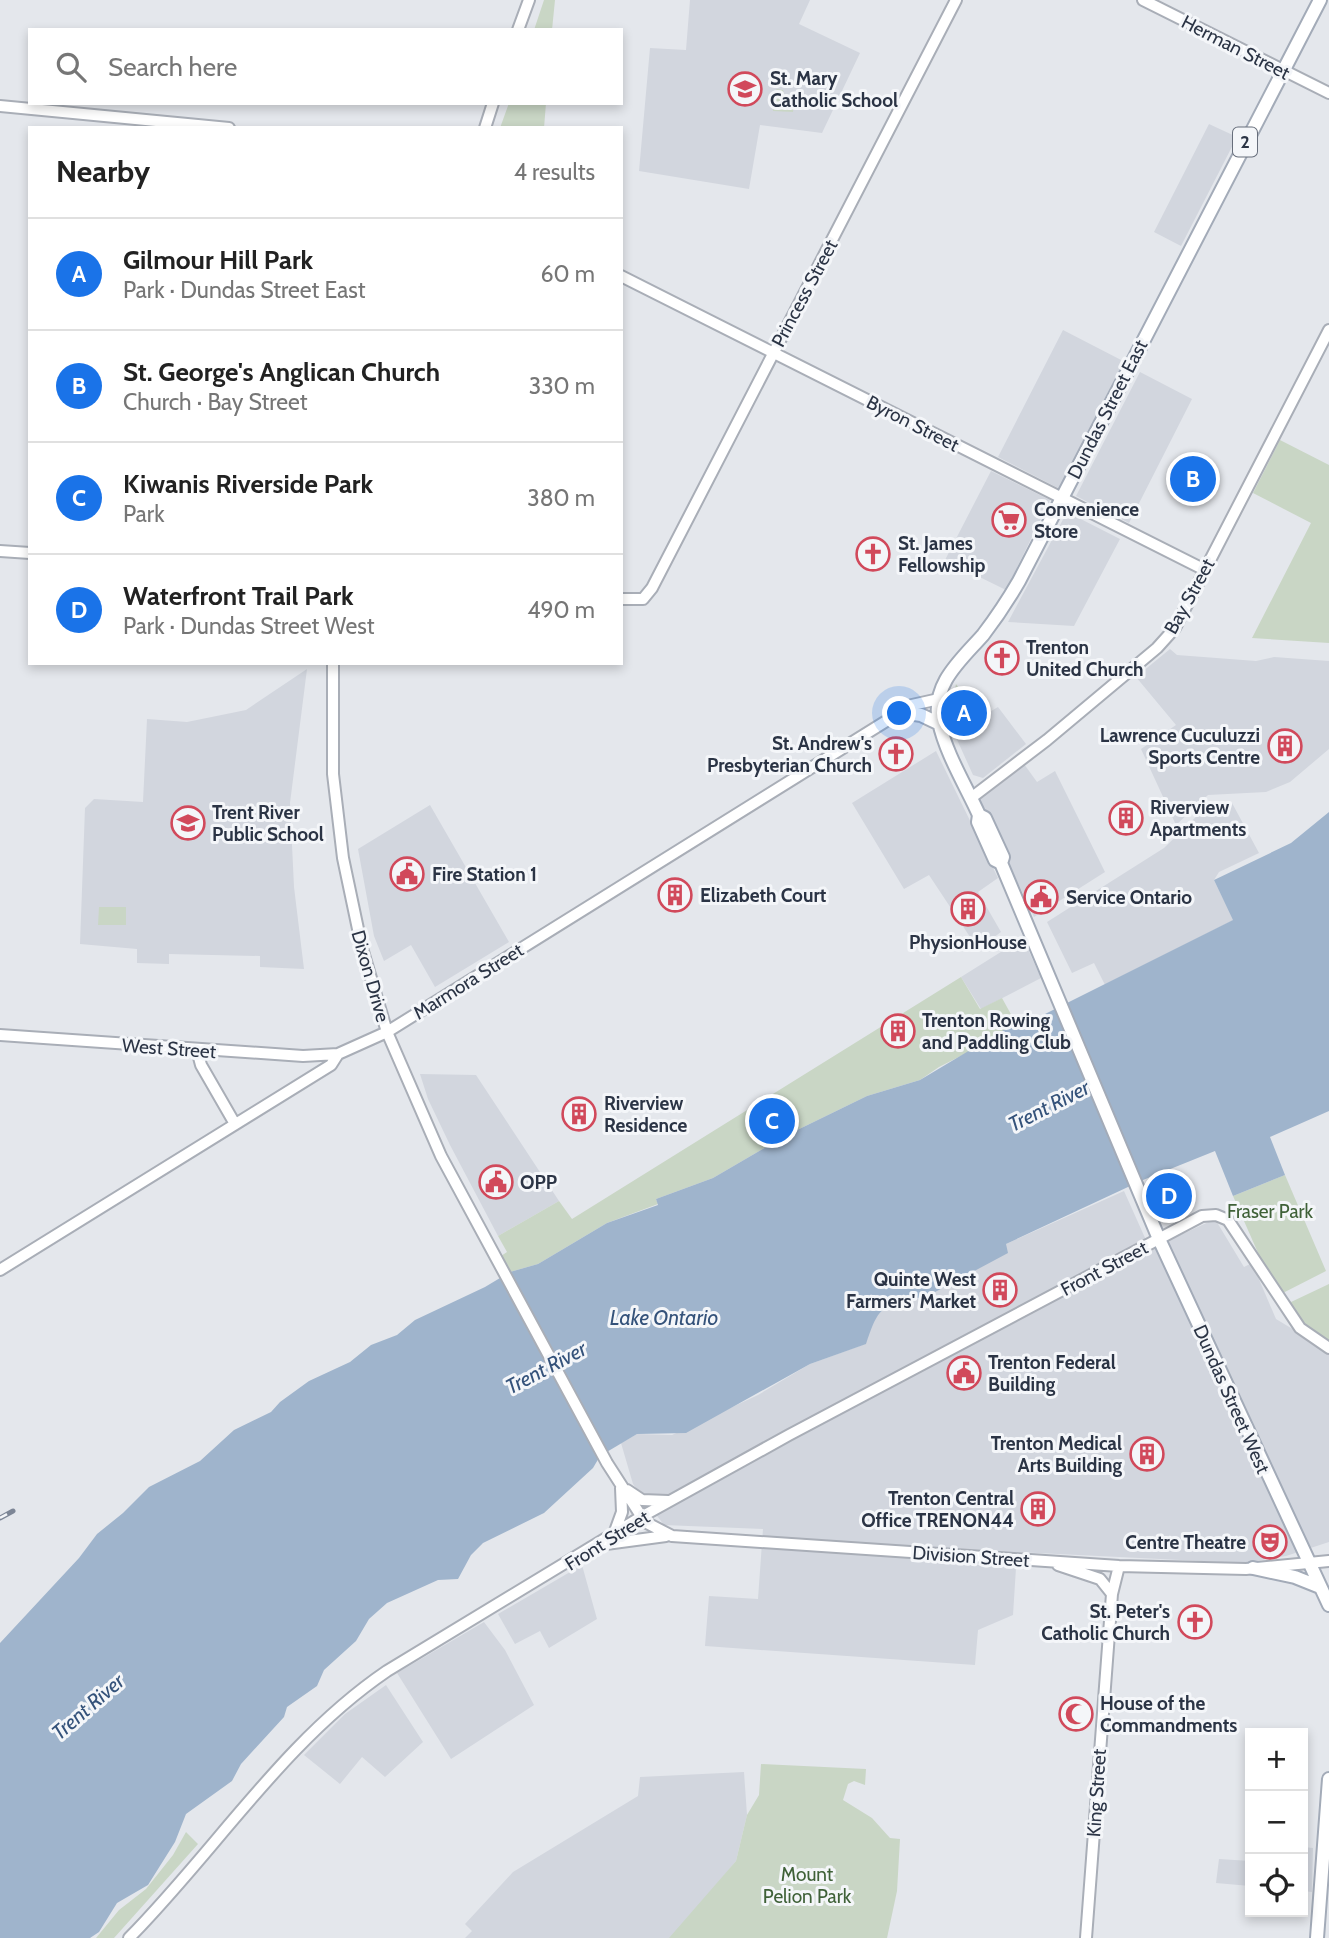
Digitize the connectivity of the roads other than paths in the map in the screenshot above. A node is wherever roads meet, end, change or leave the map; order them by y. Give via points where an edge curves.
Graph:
1 (529, 0) edge
2 (956, 0) edge
3 (1143, 0) edge
4 (1320, 0) edge
5 (519, 28) edge
6 (1282, 71) junction
7 (1329, 93) edge
8 (492, 105) edge
9 (0, 106) edge
10 (212, 126) edge
11 (486, 126) edge
12 (623, 277) edge
13 (1329, 330) edge
14 (772, 352) junction
15 (1062, 498) junction
16 (0, 551) edge
17 (28, 553) edge
18 (1205, 570) junction
19 (623, 599) edge
20 (333, 665) edge
21 (939, 699) junction
22 (901, 712) junction
23 (940, 724) junction
24 (971, 797) junction
25 (387, 1032) junction
26 (0, 1035) edge
27 (197, 1050) junction
28 (338, 1054) junction
29 (235, 1124) junction
30 (1140, 1193) joint
31 (1159, 1239) junction
32 (0, 1270) edge
33 (1329, 1348) edge
34 (621, 1486) junction
35 (670, 1501) junction
36 (641, 1517) junction
37 (613, 1536) junction
38 (672, 1536) junction
39 (598, 1545) junction
40 (1329, 1560) edge
41 (1049, 1561) junction
42 (1308, 1563) junction
43 (1119, 1566) junction
44 (1252, 1568) junction
45 (1321, 1587) junction
46 (1112, 1594) junction
47 (1329, 1605) edge
48 (1329, 1779) edge
49 (129, 1938) edge
50 (1086, 1938) edge
51 (1317, 1938) edge

1 - 5 street
2 - 14 street, Princess Street
3 - 6 street, Herman Street
4 - 6 main road, Dundas Street East / 2
6 - 7 street, Herman Street
6 - 15 main road, Dundas Street East / 2
8 - 11 street
9 - 10 street
12 - 14 street, Byron Street
13 - 18 street, Bay Street
14 - 15 street, Byron Street
14 - 19 street, Princess Street via 652,587 643,599
15 - 18 street, Byron Street
15 - 21 main road, Dundas Street East / 2 via 1014,589 954,666
16 - 17 street
18 - 24 street, Bay Street via 1175,628 1157,648
20 - 25 street, Dixon Drive via 333,774 343,858 362,948
21 - 22 street, Marmora Street
21 - 23 main road, Dundas Street East
22 - 23 main road
22 - 25 street, Marmora Street
23 - 24 main road, Dundas Street East
24 - 30 main road, Dundas Street East via 1003,857 1001,863
25 - 28 street, Marmora Street
25 - 34 street, Dixon Drive via 416,1104
26 - 27 street, West Street
27 - 28 street, West Street
27 - 29 street
28 - 29 street, Marmora Street via 331,1065
29 - 32 street, Marmora Street
30 - 31 main road, Dundas Street West
31 - 33 street, Front Street via 1202,1216 1228,1220 1300,1328
31 - 35 street, Front Street
31 - 42 main road, Dundas Street West
34 - 35 street via 642,1500
34 - 36 street, Dixon Drive
34 - 37 street via 622,1512
35 - 36 street, Front Street
36 - 37 street, Front Street
36 - 38 street, Division Street via 651,1528
37 - 39 street, Front Street
38 - 39 street
38 - 41 street, Division Street
39 - 49 street, Front Street via 347,1698
40 - 42 street, Division Street
41 - 43 street, Division Street
41 - 46 street via 1100,1579
42 - 44 street, Division Street
42 - 45 main road, Dundas Street West
43 - 44 street, Division Street
43 - 46 street, King Street
44 - 45 main road
45 - 47 main road, Dundas Street West
46 - 50 street, King Street
48 - 51 main road

